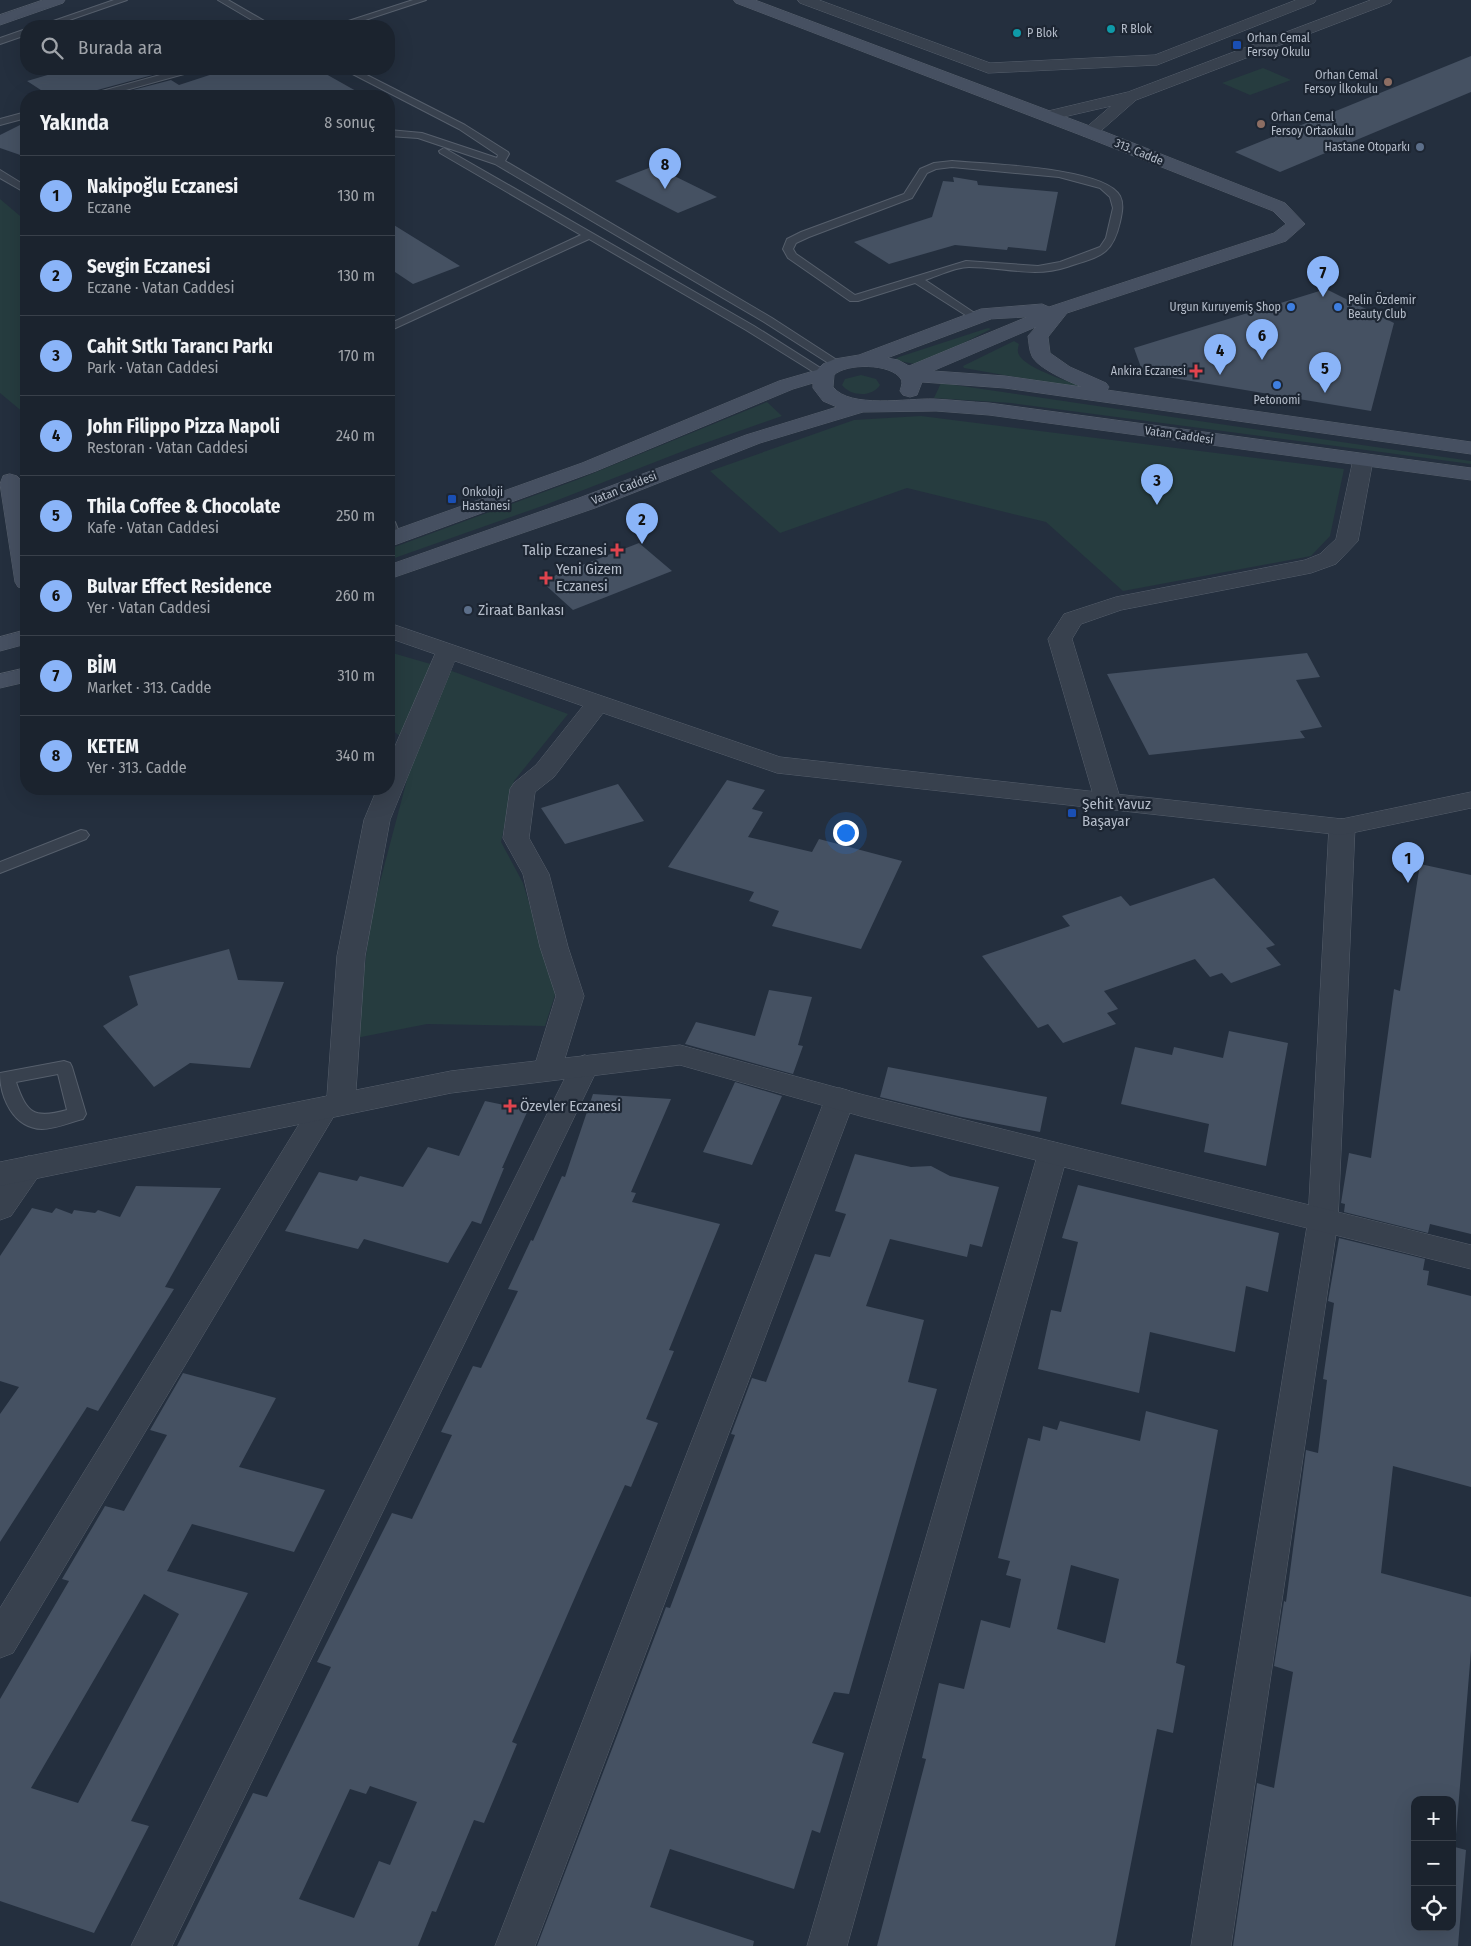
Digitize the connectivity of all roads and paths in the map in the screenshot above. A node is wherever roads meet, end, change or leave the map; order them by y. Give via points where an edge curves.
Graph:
1 (58, 0) edge
2 (123, 0) edge
3 (222, 0) edge
4 (422, 0) edge
5 (741, 0) edge
6 (805, 0) edge
7 (1309, 0) edge
8 (1342, 0) edge
9 (1385, 0) edge
10 (1356, 11) junction
11 (0, 20) edge
12 (62, 20) edge
13 (257, 20) edge
14 (357, 20) edge
15 (20, 34) edge
16 (0, 41) edge
17 (170, 75) edge
18 (360, 75) edge
19 (116, 90) edge
20 (389, 90) edge
21 (395, 93) edge
22 (1133, 96) junction
23 (1046, 116) junction
24 (20, 117) edge
25 (0, 122) edge
26 (1089, 132) junction
27 (395, 133) edge
28 (419, 135) junction
29 (395, 143) edge
30 (437, 147) junction
31 (499, 162) junction
32 (0, 172) edge
33 (20, 186) edge
34 (589, 235) junction
35 (929, 275) junction
36 (916, 279) junction
37 (1061, 309) junction
38 (982, 316) junction
39 (395, 325) edge
40 (863, 360) junction
41 (831, 369) junction
42 (908, 374) junction
43 (1131, 401) junction
44 (886, 405) junction
45 (861, 406) junction
46 (1471, 448) edge
47 (1363, 460) junction
48 (1471, 474) edge
49 (5, 475) edge
50 (20, 490) edge
51 (395, 532) edge
52 (20, 551) edge
53 (395, 570) edge
54 (395, 632) edge
55 (20, 639) edge
56 (0, 644) edge
57 (448, 651) junction
58 (20, 676) edge
59 (0, 681) edge
60 (598, 703) junction
61 (395, 774) edge
62 (386, 795) edge
63 (1471, 800) edge
64 (1108, 801) junction
65 (1342, 827) junction
66 (81, 835) dead end
67 (0, 868) edge
68 (585, 1066) junction
69 (547, 1071) junction
70 (840, 1099) junction
71 (333, 1106) junction
72 (1053, 1153) junction
73 (29, 1168) junction
74 (0, 1174) edge
75 (0, 1208) edge
76 (1323, 1220) junction
77 (1471, 1257) edge
78 (0, 1641) edge
79 (151, 1946) edge
80 (515, 1946) edge
81 (827, 1946) edge
82 (1211, 1946) edge

1 - 11 main road
2 - 12 lane
3 - 13 lane
4 - 14 lane
5 - 23 main road, 313. Cadde
6 - 7 street via 988,68 1156,60
8 - 10 street
9 - 10 street
10 - 22 street
15 - 16 lane
17 - 19 lane
18 - 20 lane
21 - 31 lane via 462,127 504,154
22 - 23 street
22 - 26 street
23 - 26 main road, 313. Cadde
24 - 25 lane
26 - 37 main road, 313. Cadde via 1279,207 1296,224 1280,237
27 - 28 lane
28 - 30 lane
28 - 31 lane
29 - 30 lane
30 - 34 lane
31 - 41 lane via 768,320
32 - 33 lane
34 - 39 lane
34 - 41 lane via 741,323
35 - 36 lane
35 - 36 lane via 966,264 1038,269 1089,256 1104,249 1111,238 1118,208 1115,196 1104,186 1059,174 934,165 919,173 908,196 805,234 791,241 788,249 798,262 854,298
35 - 38 lane
36 - 38 lane
37 - 38 main road, 313. Cadde
37 - 42 main road, 313. Cadde
37 - 43 main road via 1038,336 1042,355 1063,371
38 - 40 main road, 313. Cadde
40 - 41 main road, Vatan Caddesi
40 - 42 main road, Vatan Caddesi via 891,364
41 - 45 main road, Vatan Caddesi via 821,380 826,394 847,404
41 - 51 main road, Vatan Caddesi via 589,467
42 - 43 main road, Vatan Caddesi via 1005,382
42 - 44 main road, Vatan Caddesi via 912,382 908,394
43 - 46 main road, Vatan Caddesi
44 - 45 main road, Vatan Caddesi
44 - 47 main road, Vatan Caddesi via 989,409
45 - 53 main road, Vatan Caddesi via 752,439 587,503
47 - 48 main road, Vatan Caddesi
47 - 64 street via 1347,541 1328,559 1311,566 1116,604 1072,619 1060,639
49 - 50 main road
49 - 52 main road
54 - 57 street
55 - 56 main road
57 - 60 street
57 - 61 street
58 - 59 main road
60 - 64 street via 777,765
60 - 69 street via 545,771 523,789 516,838 536,874 570,996
62 - 71 street via 377,820 351,956
63 - 65 street
64 - 65 street
65 - 76 street
66 - 67 lane
68 - 69 street
68 - 70 street via 680,1055
68 - 79 street
69 - 71 street via 452,1082
70 - 72 street
70 - 80 street
71 - 73 street
71 - 78 street
72 - 76 street
72 - 81 street
73 - 74 street
73 - 75 street
76 - 77 street
76 - 82 street

